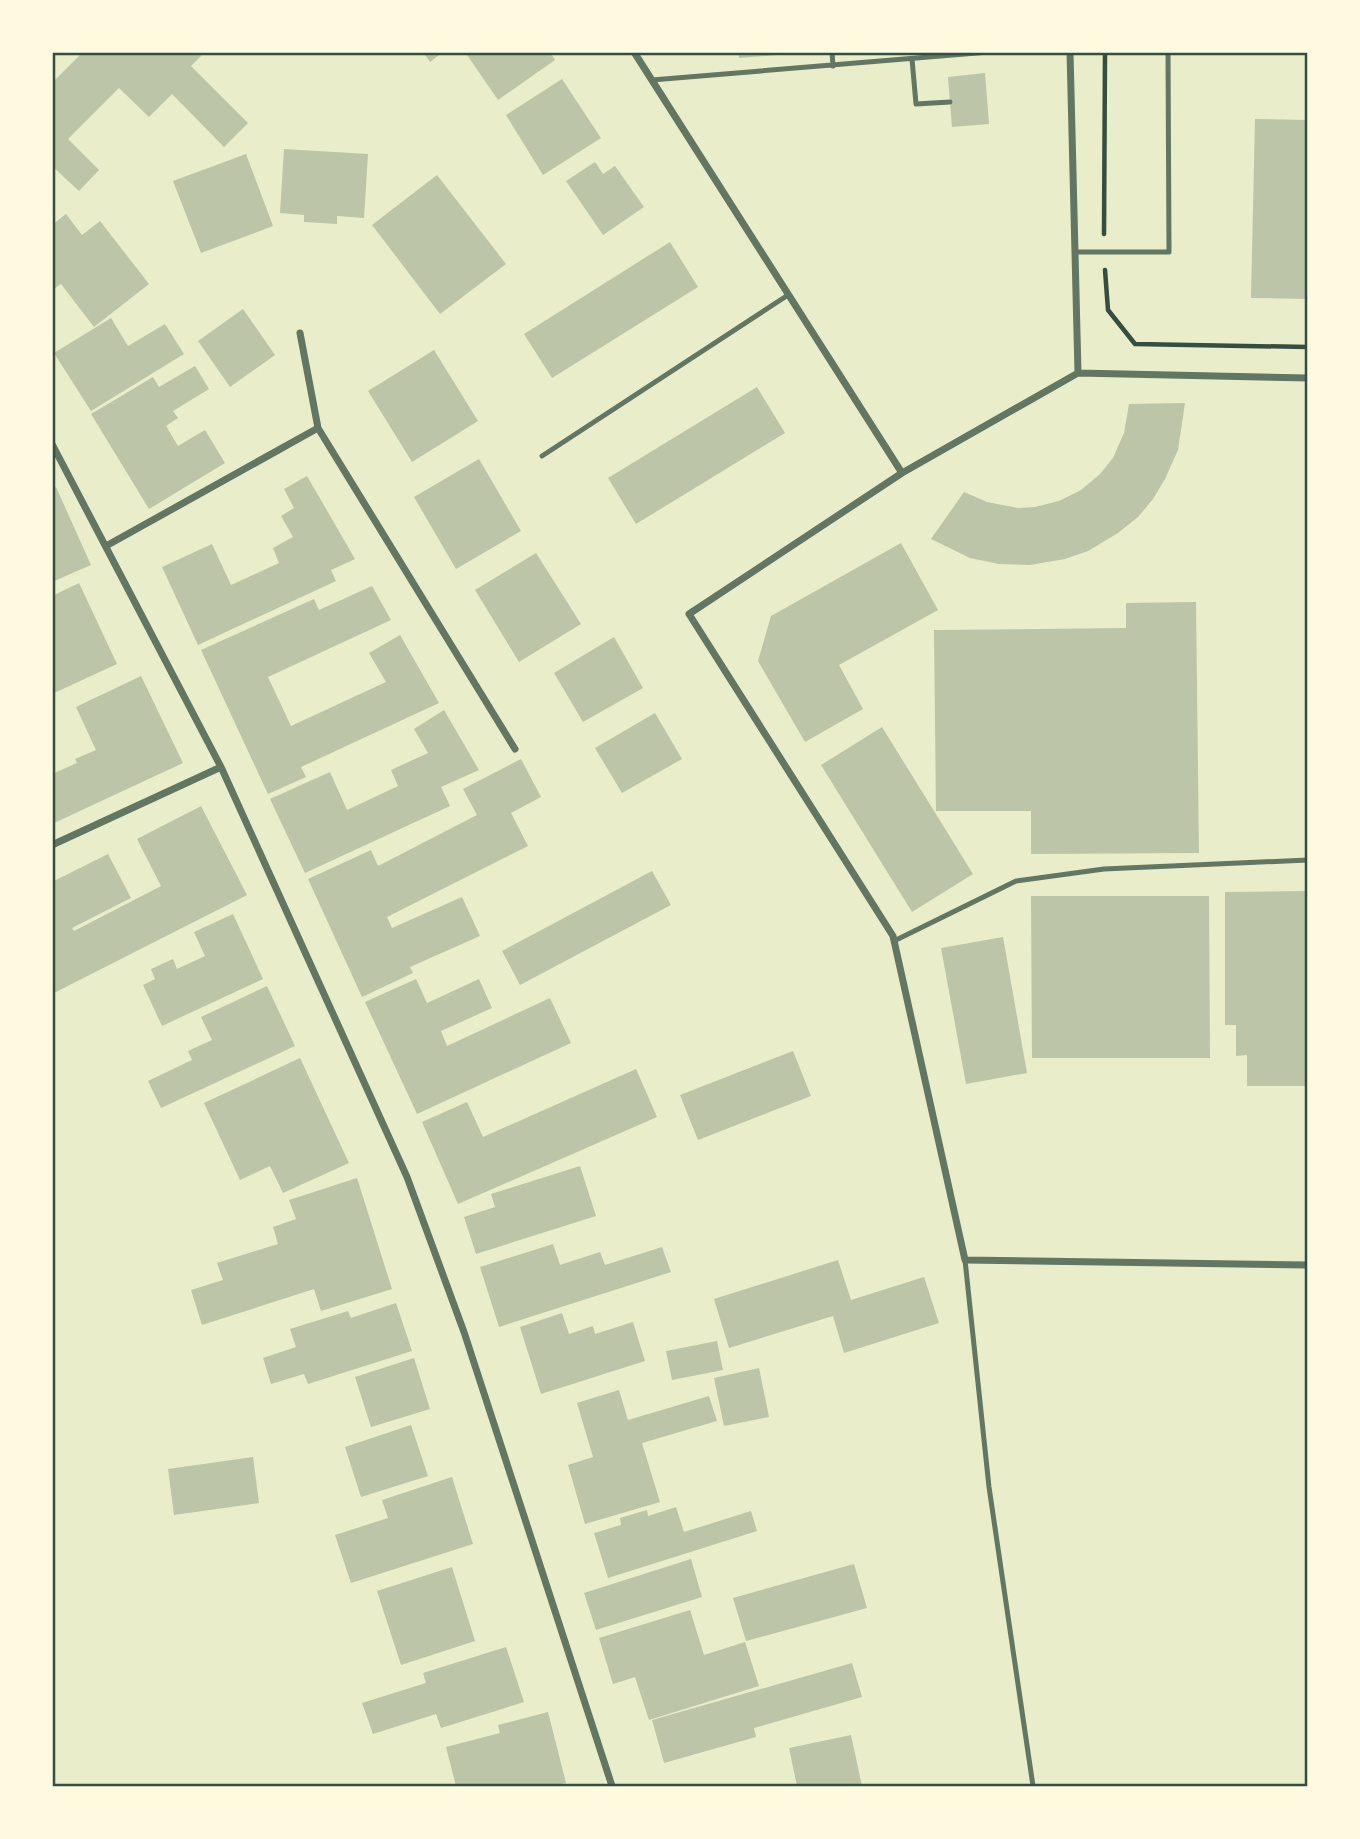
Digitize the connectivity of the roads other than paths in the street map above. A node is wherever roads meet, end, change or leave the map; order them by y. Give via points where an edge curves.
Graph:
1 (634, 52) edge
2 (832, 52) edge
3 (989, 52) edge
4 (1070, 52) edge
5 (1168, 52) edge
6 (933, 55) edge
7 (912, 59) junction
8 (833, 66) junction
9 (652, 80) junction
10 (950, 102) dead end
11 (1075, 252) junction
12 (788, 295) junction
13 (300, 333) dead end
14 (1078, 373) junction
15 (1307, 378) edge
16 (318, 428) junction
17 (52, 444) edge
18 (542, 456) dead end
19 (902, 473) junction
20 (106, 546) junction
21 (515, 749) dead end
22 (221, 766) junction
23 (52, 845) edge
24 (1307, 860) edge
25 (894, 941) junction
26 (965, 1260) junction
27 (1307, 1265) edge
28 (612, 1787) edge
29 (1033, 1787) edge

1 - 9 street
2 - 8 lane
3 - 6 lane
4 - 11 street
5 - 11 lane via 1169,252
6 - 7 lane
7 - 8 lane
7 - 10 lane via 916,104
8 - 9 lane
9 - 12 street
11 - 14 street
12 - 18 lane
12 - 19 street
13 - 16 street
14 - 15 street
14 - 19 street
16 - 20 street
16 - 21 street
17 - 20 street
19 - 25 street via 688,614
20 - 22 street
22 - 23 street
22 - 28 street via 408,1177 464,1332
24 - 25 lane via 1104,869 1016,881
25 - 26 street
26 - 27 street
26 - 29 lane via 989,1487

